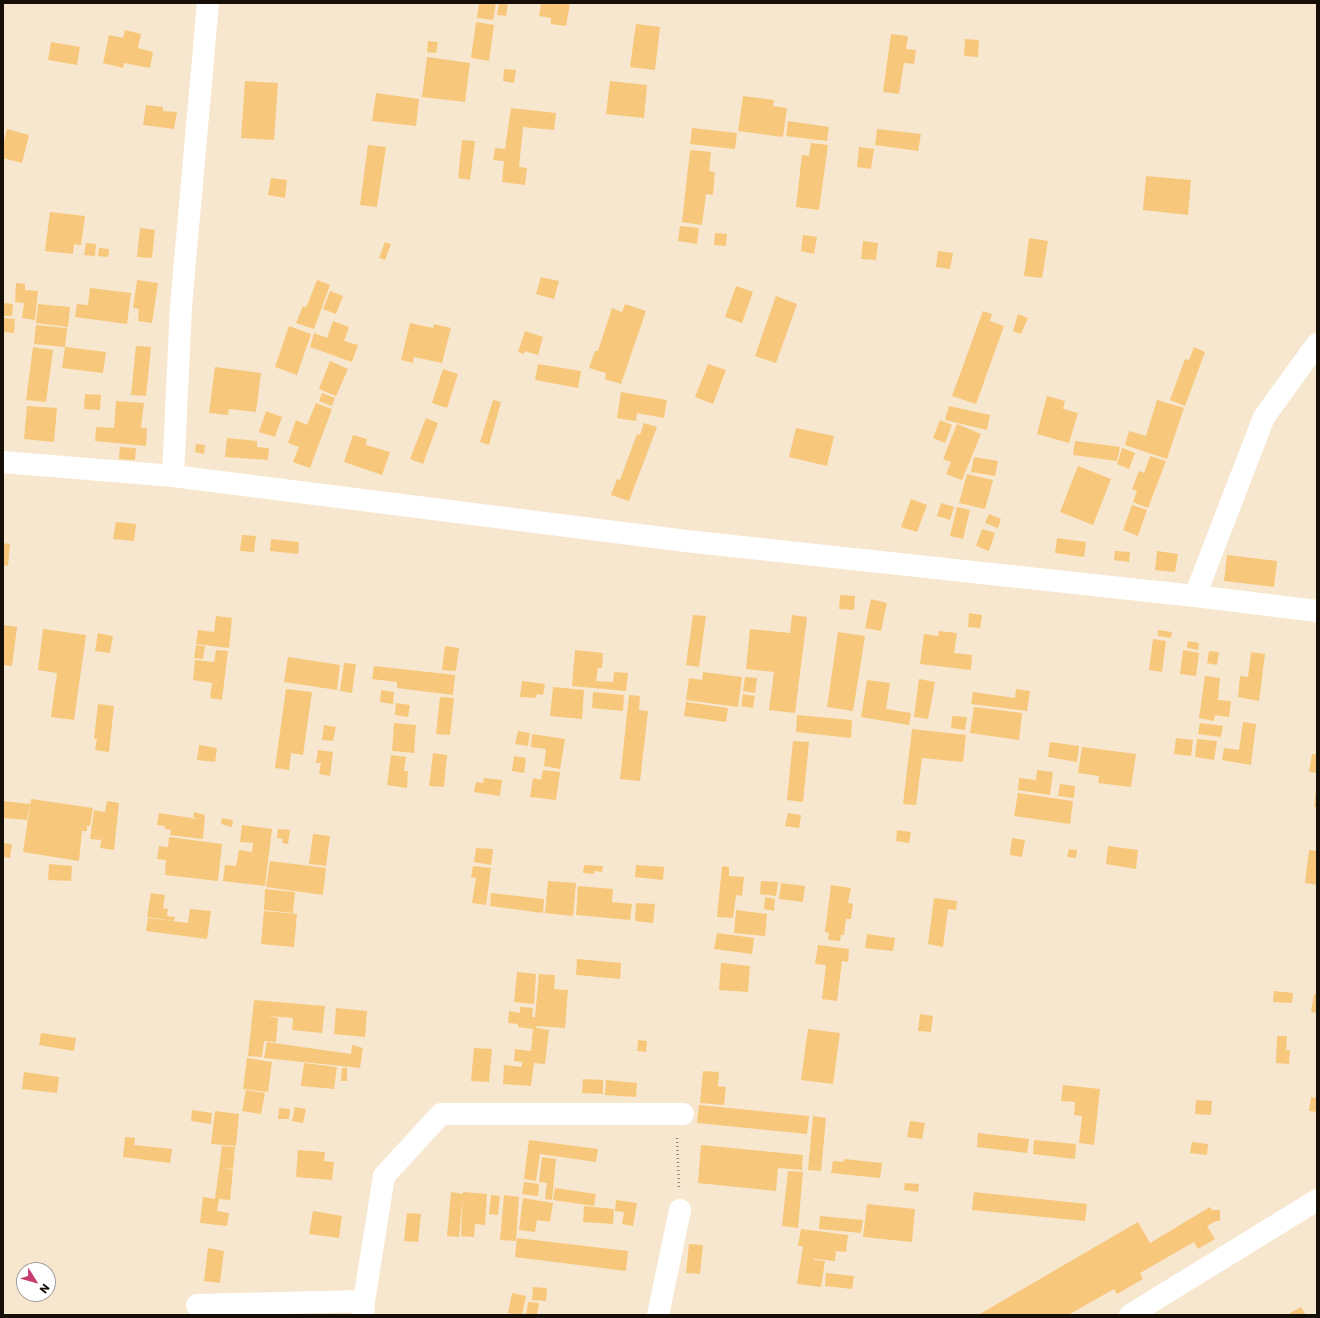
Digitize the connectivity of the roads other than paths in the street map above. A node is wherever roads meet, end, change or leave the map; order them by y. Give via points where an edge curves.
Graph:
1 (208, 3) edge
2 (1317, 344) edge
3 (3, 462) edge
4 (172, 476) junction
5 (1195, 596) junction
6 (1317, 611) edge
7 (680, 1114) road end
8 (1317, 1200) edge
9 (680, 1210) road end
10 (197, 1305) dead end
11 (364, 1308) edge
12 (658, 1315) edge
13 (1130, 1315) edge

1 - 4 street via 181,306
2 - 5 street via 1264,417
3 - 4 street
4 - 5 street via 686,541
5 - 6 street
7 - 11 street via 442,1114 384,1176
8 - 13 street
9 - 12 street
10 - 11 street

